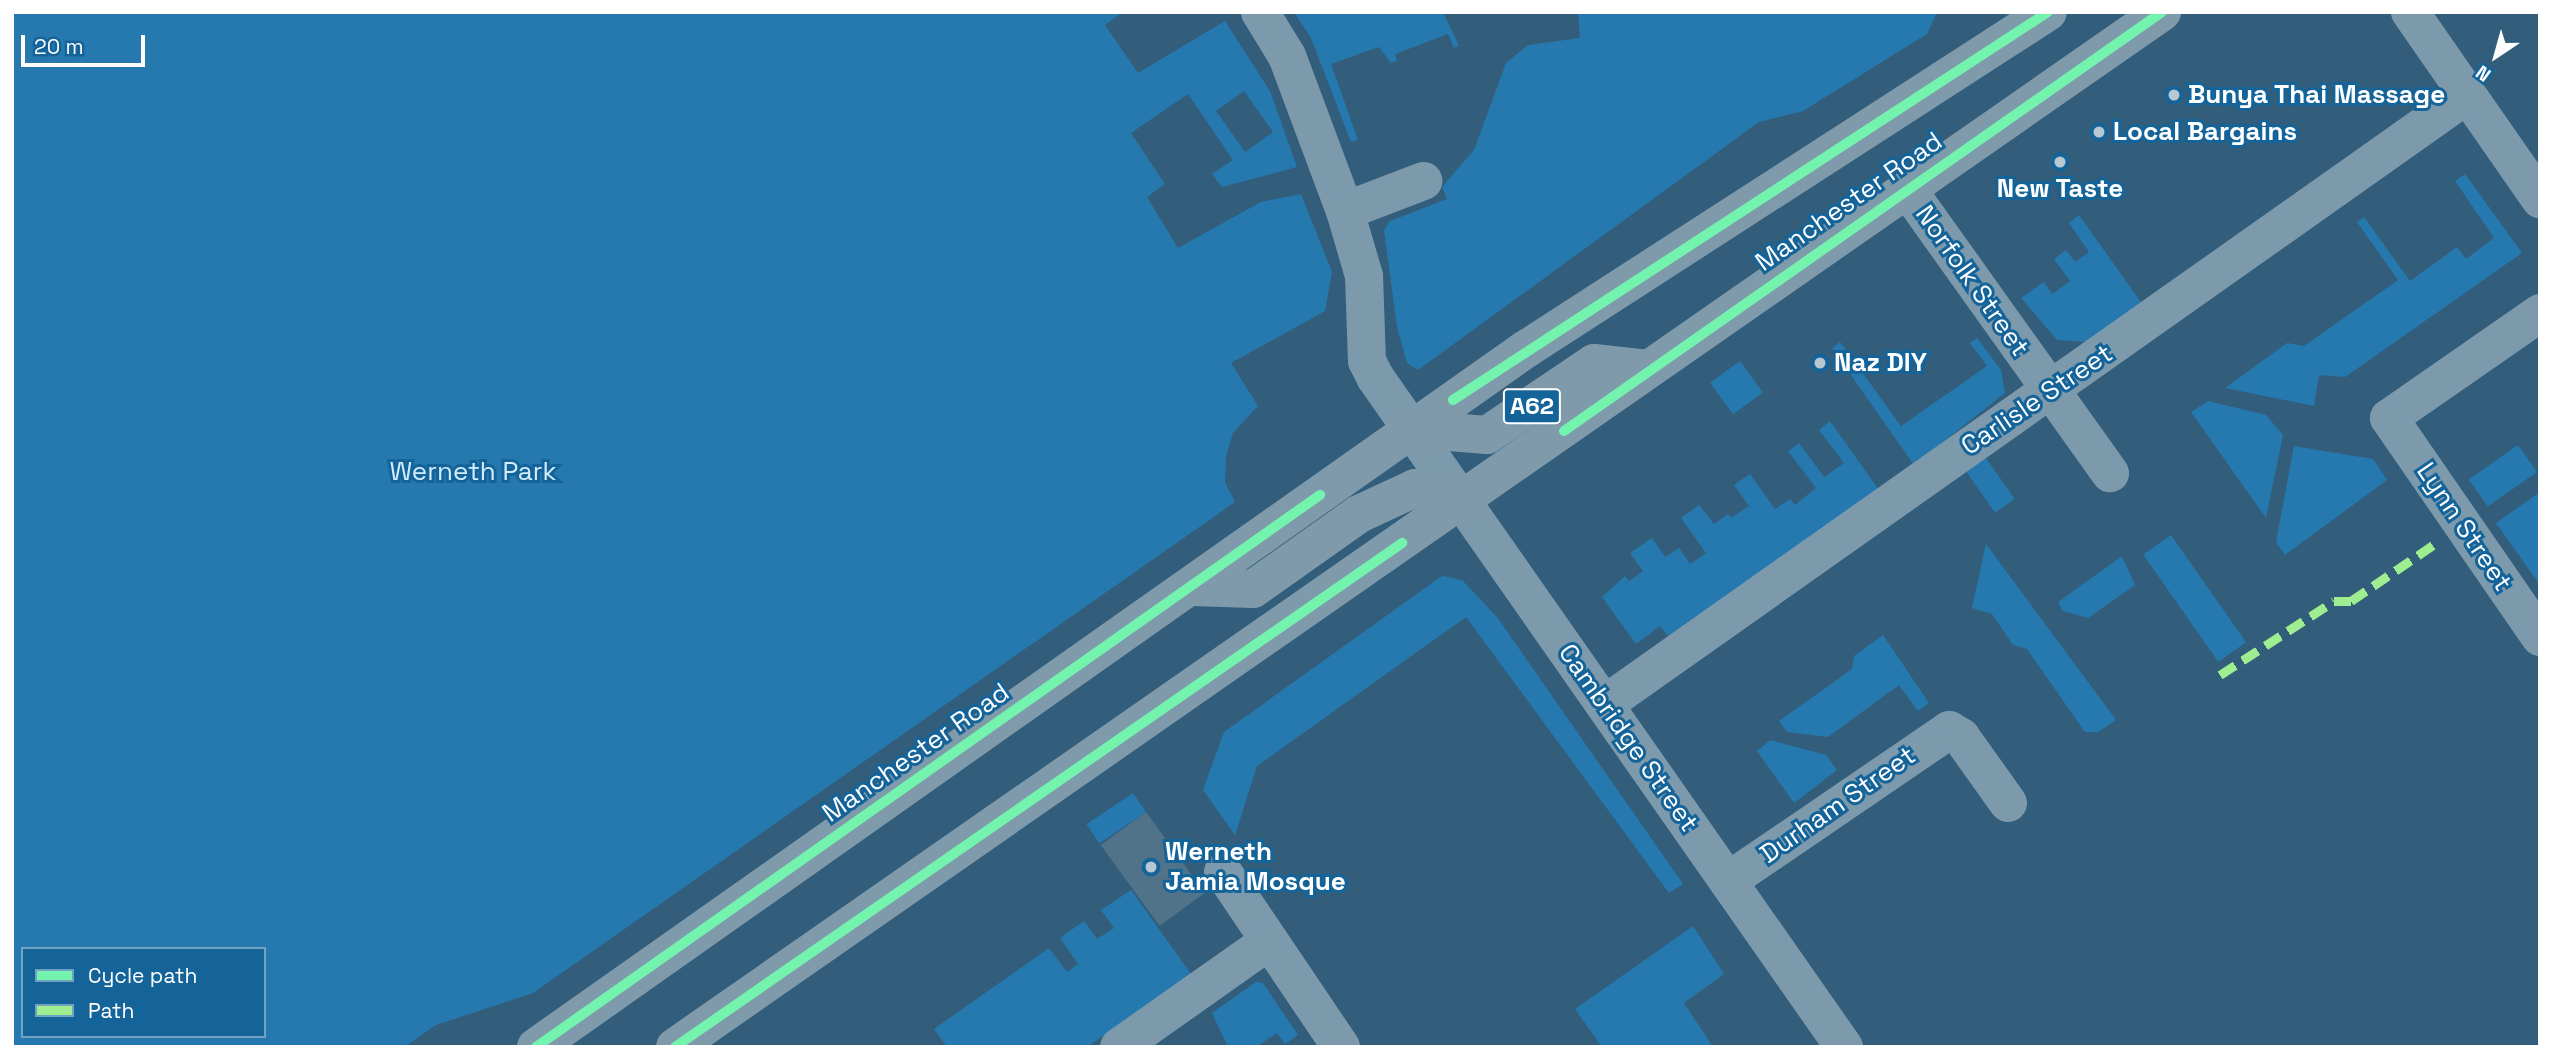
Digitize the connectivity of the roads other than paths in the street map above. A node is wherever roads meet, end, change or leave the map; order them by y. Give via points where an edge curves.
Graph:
1 (1260, 12) edge
2 (2162, 12) edge
3 (2410, 12) edge
4 (2028, 18) edge
5 (2467, 95) junction
6 (1423, 181) dead end
7 (1908, 190) junction
8 (2540, 200) edge
9 (1345, 211) junction
10 (2540, 313) edge
11 (1648, 369) junction
12 (2049, 388) junction
13 (1411, 429) junction
14 (2110, 473) dead end
15 (1461, 503) junction
16 (1193, 587) junction
17 (2540, 637) edge
18 (1605, 704) junction
19 (2008, 803) dead end
20 (1223, 872) dead end
21 (1728, 881) junction
22 (1269, 941) junction
23 (536, 1047) edge
24 (675, 1047) edge
25 (1119, 1047) edge
26 (1342, 1047) edge
27 (1844, 1047) edge

1 - 9 street, Cambridge Street via 1287,56
2 - 7 highway, Manchester Road / A62
3 - 5 street
4 - 13 highway, Manchester Road / A62
5 - 8 street
5 - 12 street, Carlisle Street via 2091,365
6 - 9 street
7 - 11 highway, Manchester Road / A62
7 - 12 street, Norfolk Street
9 - 13 street, Cambridge Street via 1364,276 1367,361
10 - 17 street, Lynn Street via 2389,418
11 - 13 highway, A62 via 1594,363 1487,435
11 - 15 highway, Manchester Road / A62
12 - 14 street, Norfolk Street
12 - 18 street, Carlisle Street
13 - 15 street, Cambridge Street
13 - 16 highway, Manchester Road / A62
15 - 16 highway via 1415,488 1359,514 1253,589
15 - 18 street, Cambridge Street
15 - 24 highway, Manchester Road / A62
16 - 23 highway, Manchester Road / A62
18 - 21 street, Cambridge Street
19 - 21 street, Durham Street via 1961,737 1949,730
20 - 22 street
21 - 27 street, Cambridge Street
22 - 25 street
22 - 26 street

